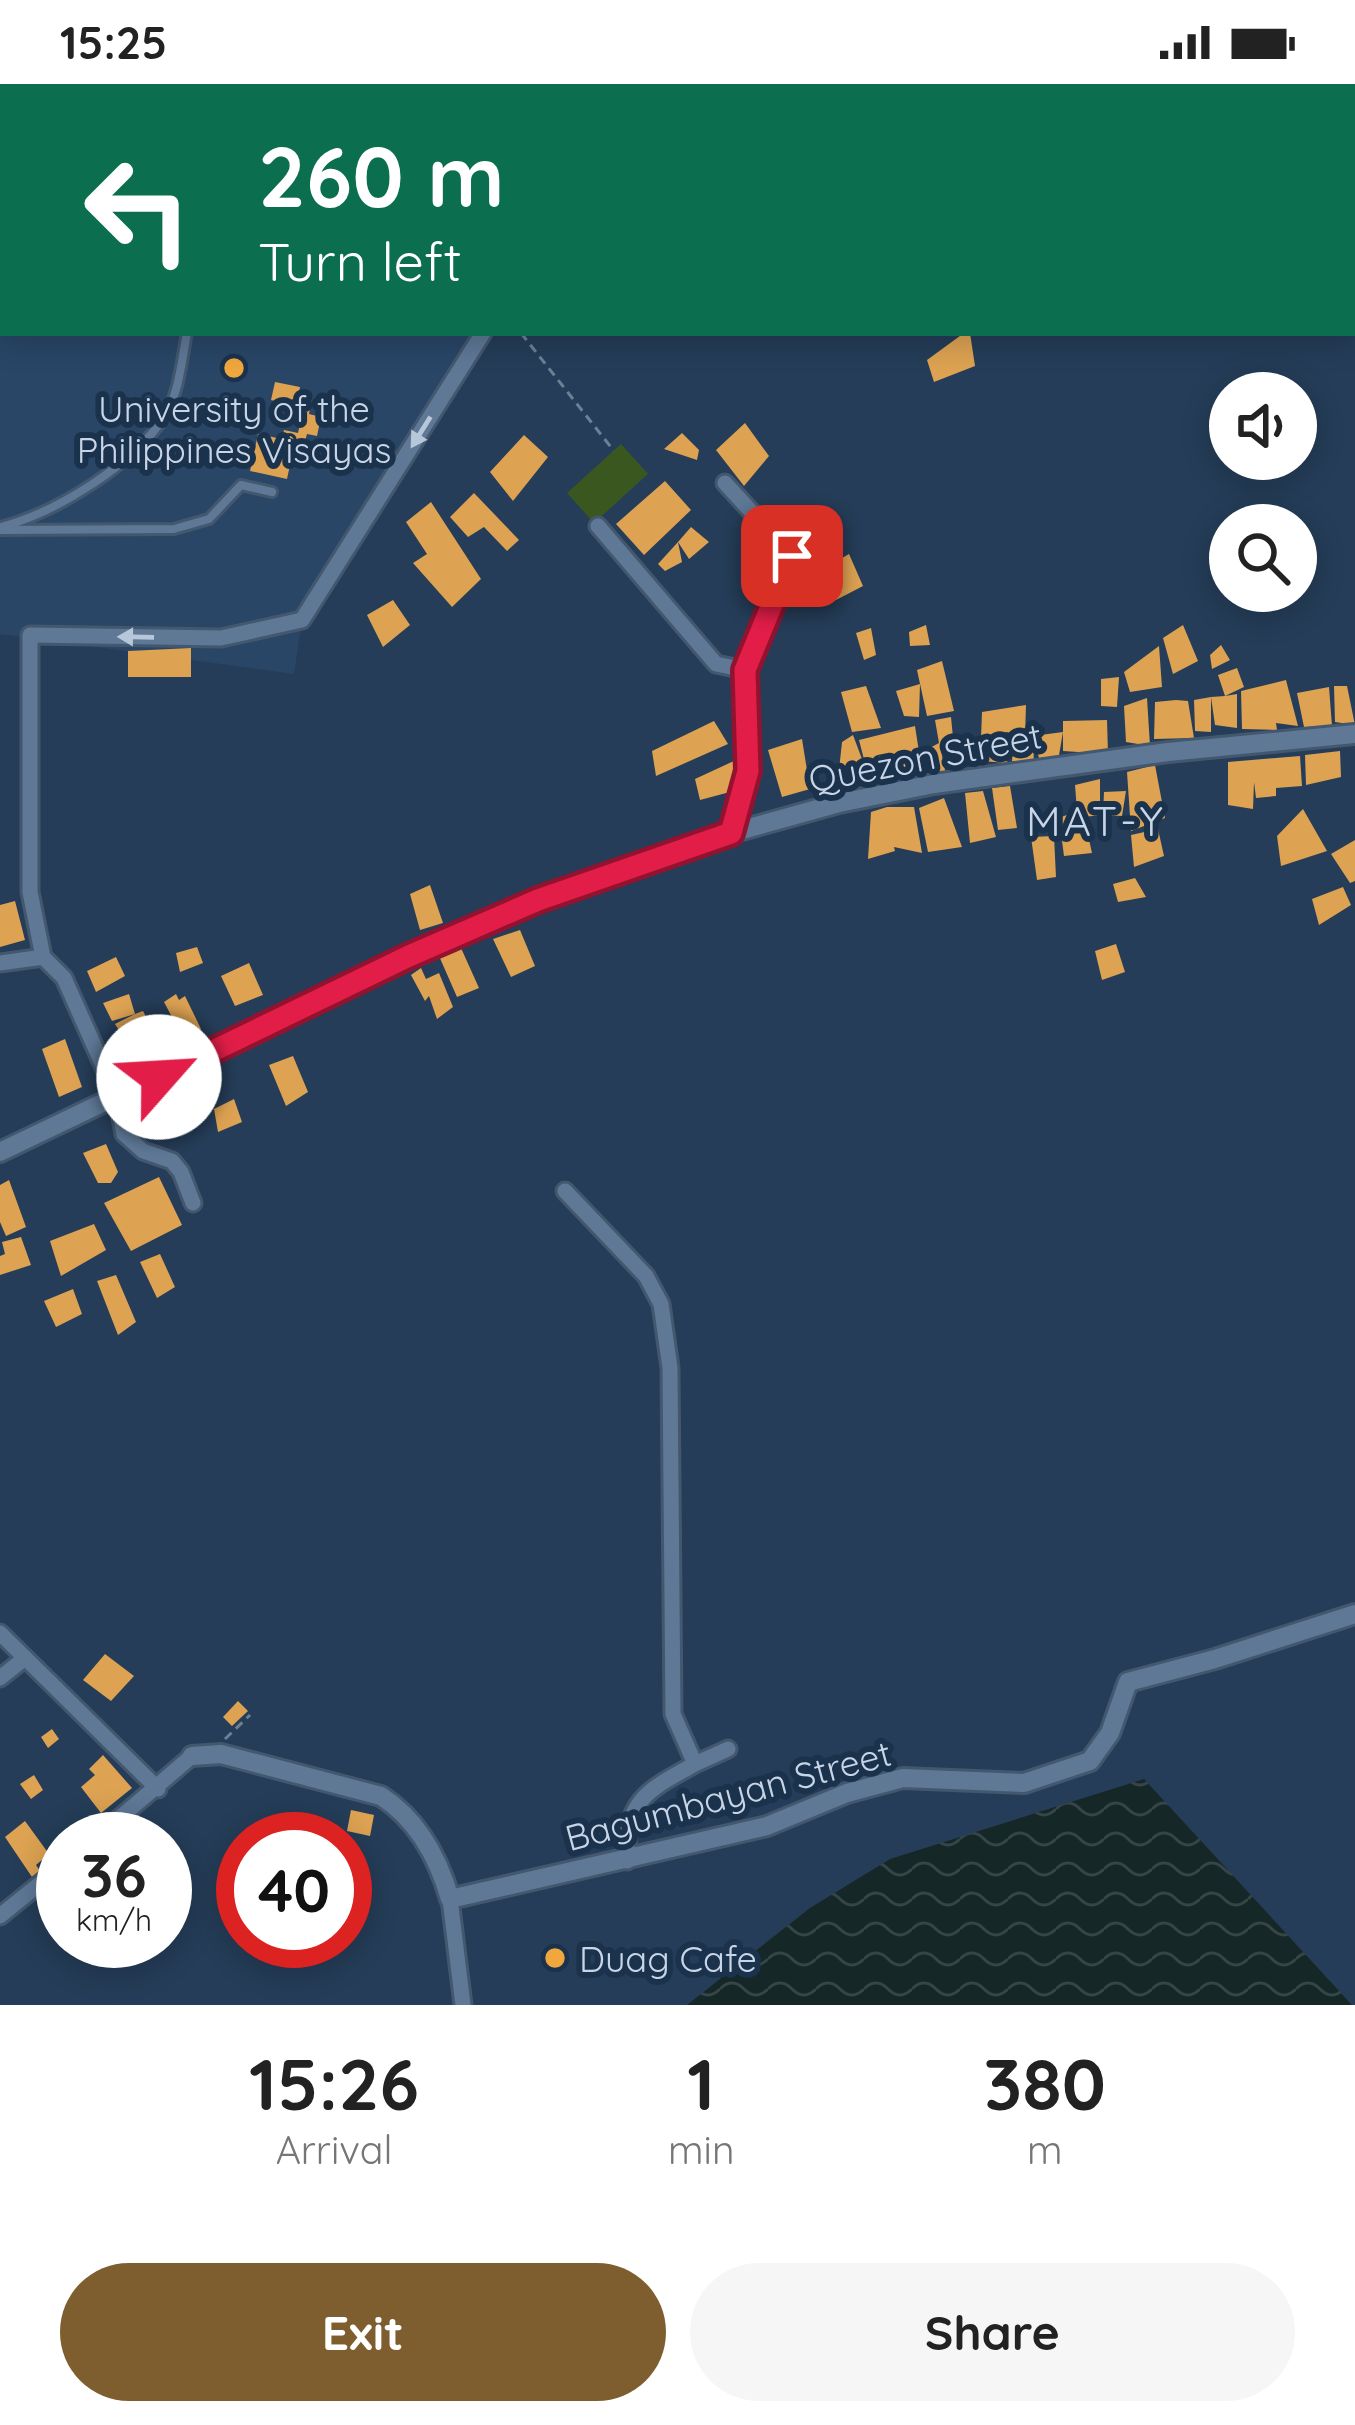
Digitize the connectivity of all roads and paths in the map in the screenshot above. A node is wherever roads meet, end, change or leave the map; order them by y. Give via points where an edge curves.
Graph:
1 (186, 336) edge
2 (481, 336) edge
3 (523, 336) edge
4 (614, 451) dead end
5 (725, 483) dead end
6 (272, 492) dead end
7 (598, 526) dead end
8 (0, 529) edge
9 (745, 670) junction
10 (1355, 734) edge
11 (731, 833) junction
12 (43, 957) junction
13 (0, 963) edge
14 (117, 1097) junction
15 (0, 1151) edge
16 (565, 1190) dead end
17 (193, 1203) dead end
18 (1355, 1614) edge
19 (0, 1633) edge
20 (25, 1658) junction
21 (0, 1678) edge
22 (250, 1715) dead end
23 (728, 1749) dead end
24 (200, 1756) junction
25 (695, 1764) junction
26 (158, 1789) junction
27 (129, 1812) edge
28 (627, 1861) junction
29 (36, 1887) edge
30 (449, 1899) junction
31 (0, 1916) edge
32 (463, 2005) edge

1 - 8 lane via 167,412 135,452 45,513
2 -> 12 street via 302,620 221,638 31,635 30,892
3 - 4 path
5 - 9 street via 792,556
6 - 8 lane via 241,485 209,519 174,529
7 - 9 street via 716,664
9 - 11 street via 748,771
10 - 11 street, Quezon Street via 934,784
11 - 14 street, Quezon Street via 538,900
12 - 13 street
12 - 14 street via 64,978
14 - 15 street, Quezon Street
14 - 17 street via 124,1134 172,1161
16 - 25 street via 662,1304 670,1368 674,1714
18 - 28 street, Bagumbayan Street via 1127,1682 1110,1733 1090,1761 1024,1783 903,1778 767,1826
19 - 20 street
20 - 21 street
20 - 26 street
22 - 24 path
23 - 25 street
24 - 26 street
24 - 30 street via 221,1754 381,1796 424,1838
25 - 28 street via 635,1803
26 - 27 street
28 - 30 street, Bagumbayan Street
29 - 31 street
30 - 32 street

